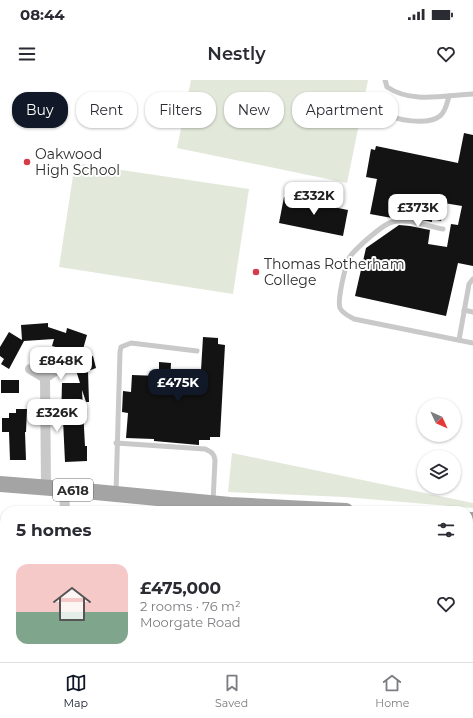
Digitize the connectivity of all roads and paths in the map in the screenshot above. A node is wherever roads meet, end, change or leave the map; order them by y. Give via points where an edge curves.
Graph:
1 (385, 80) edge
2 (473, 94) edge
3 (449, 96) junction
4 (398, 119) edge
5 (443, 229) dead end
6 (473, 279) edge
7 (464, 310) junction
8 (473, 312) edge
9 (459, 340) junction
10 (473, 343) edge
11 (197, 351) dead end
12 (61, 368) dead end
13 (30, 369) dead end
14 (45, 378) junction
15 (116, 443) junction
16 (0, 484) edge
17 (46, 487) junction
18 (64, 489) junction
19 (116, 494) junction
20 (213, 503) junction
21 (65, 506) edge
22 (223, 506) edge

1 - 3 lane via 387,87 394,92 412,96
2 - 3 lane
3 - 4 lane via 446,108 436,118 425,121
5 - 9 lane via 404,221 391,223 376,232 348,260 339,299 340,309 354,319
6 - 7 lane via 469,284
7 - 8 lane
7 - 9 lane
9 - 10 lane
11 - 15 lane via 131,343 121,347
12 - 14 street
13 - 14 street
14 - 17 street
15 - 19 lane
15 - 20 lane via 211,451 215,460
16 - 17 main road, A618
17 - 18 main road, A618
18 - 19 main road, A618
18 - 21 street
19 - 20 main road, A618
20 - 22 main road, A618

